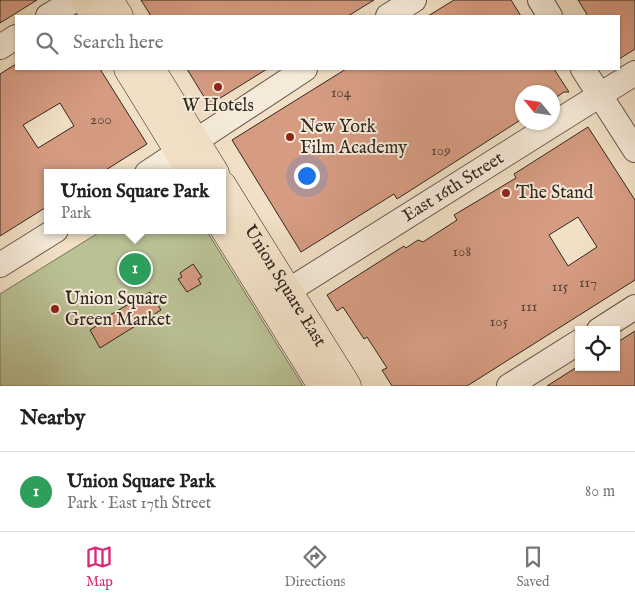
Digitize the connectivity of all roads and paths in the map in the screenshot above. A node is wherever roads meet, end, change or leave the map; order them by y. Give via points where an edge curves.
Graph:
1 (75, 0) edge
2 (85, 0) edge
3 (109, 0) edge
4 (414, 0) edge
5 (540, 0) edge
6 (50, 15) edge
7 (94, 15) edge
8 (118, 15) edge
9 (390, 15) edge
10 (549, 15) edge
11 (15, 38) edge
12 (0, 47) edge
13 (129, 70) edge
14 (151, 70) edge
15 (304, 70) edge
16 (584, 70) edge
17 (635, 73) edge
18 (600, 96) junction
19 (635, 150) edge
20 (189, 155) edge
21 (156, 169) edge
22 (209, 169) edge
23 (226, 193) edge
24 (226, 230) edge
25 (50, 234) edge
26 (0, 265) edge
27 (279, 296) junction
28 (635, 307) edge
29 (605, 326) edge
30 (575, 345) edge
31 (322, 386) edge
32 (347, 386) edge
33 (509, 386) edge

1 - 6 street
2 - 7 main road
3 - 8 main road
4 - 9 street
5 - 10 street
11 - 12 street
13 - 20 main road
14 - 20 main road
15 - 20 street
16 - 18 street
17 - 18 street, East 16th Street
18 - 19 street
18 - 27 street, East 16th Street
20 - 21 street
20 - 22 main road
23 - 27 main road, Union Square East
24 - 27 main road, Union Square East
25 - 26 street
27 - 31 main road, Union Square East
27 - 32 main road, Union Square East
28 - 29 street
30 - 33 street

